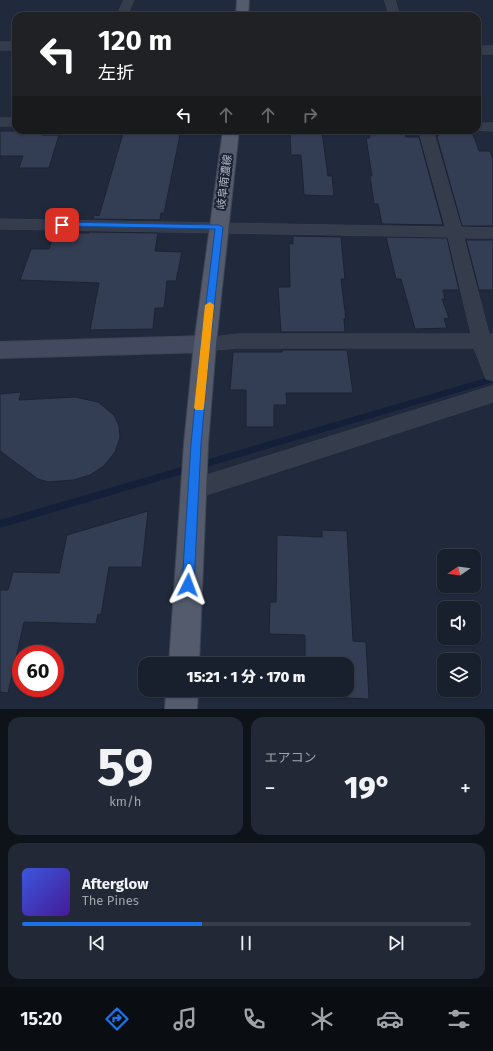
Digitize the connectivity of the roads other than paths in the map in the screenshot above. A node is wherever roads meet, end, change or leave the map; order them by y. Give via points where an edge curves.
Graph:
1 (129, 0) edge
2 (243, 0) edge
3 (390, 0) edge
4 (124, 12) edge
5 (242, 12) edge
6 (394, 12) edge
7 (0, 46) edge
8 (12, 46) edge
9 (481, 50) edge
10 (493, 50) edge
11 (0, 122) edge
12 (12, 122) edge
13 (481, 127) edge
14 (493, 127) edge
15 (231, 134) edge
16 (427, 134) edge
17 (0, 224) edge
18 (219, 227) junction
19 (455, 233) junction
20 (493, 233) edge
21 (488, 341) edge
22 (205, 344) junction
23 (0, 350) edge
24 (492, 370) edge
25 (493, 394) edge
26 (194, 489) junction
27 (184, 657) edge
28 (182, 697) edge
29 (181, 709) edge

1 - 4 street
2 - 5 main road
3 - 6 street
7 - 8 street
9 - 10 street
11 - 12 street
13 - 14 street
15 - 18 main road, 岐阜南濃線
16 - 19 street
17 - 18 street
18 - 19 street
18 - 22 main road, 岐阜南濃線
19 - 20 street
19 - 21 street
21 - 22 street via 237,341
21 - 24 street
22 - 23 street
22 - 26 main road, 岐阜南濃線
25 - 26 street
26 - 27 main road, 岐阜南濃線
28 - 29 main road

